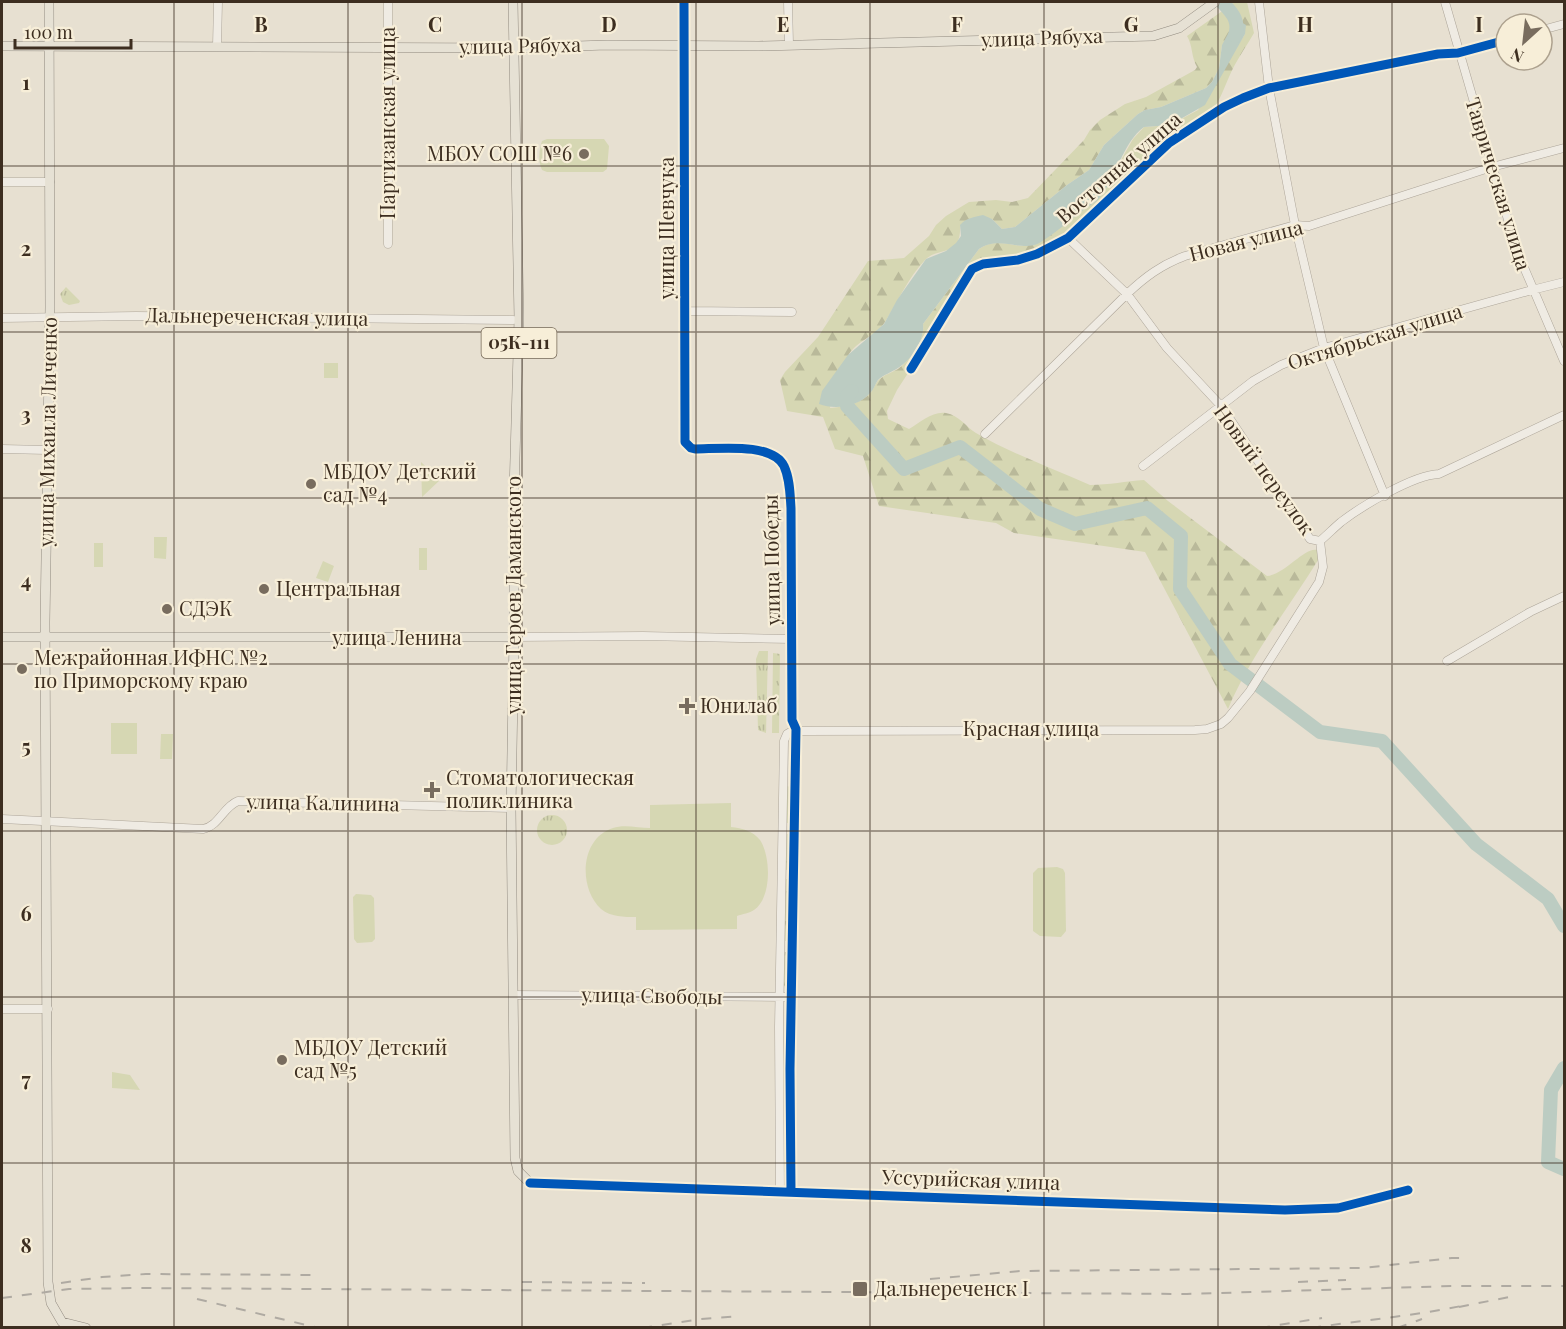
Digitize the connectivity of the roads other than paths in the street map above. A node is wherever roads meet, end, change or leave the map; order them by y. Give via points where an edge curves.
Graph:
1 (49, 2) edge
2 (218, 2) edge
3 (388, 2) edge
4 (513, 2) edge
5 (684, 2) edge
6 (788, 2) edge
7 (1258, 2) edge
8 (1445, 2) edge
9 (1212, 4) edge
10 (1494, 43) edge
11 (789, 44) junction
12 (50, 45) junction
13 (683, 45) junction
14 (2, 46) edge
15 (217, 46) junction
16 (388, 46) junction
17 (515, 48) junction
18 (1458, 53) junction
19 (1269, 88) junction
20 (1564, 148) edge
21 (1492, 167) junction
22 (2, 182) edge
23 (50, 182) junction
24 (1295, 225) junction
25 (1068, 238) junction
26 (388, 244) dead end
27 (1564, 282) edge
28 (1532, 290) junction
29 (1127, 294) junction
30 (686, 311) junction
31 (792, 312) dead end
32 (2, 318) edge
33 (49, 318) junction
34 (513, 320) dead end
35 (1324, 348) junction
36 (1564, 361) edge
37 (911, 369) dead end
38 (1222, 407) junction
39 (1564, 415) edge
40 (985, 434) dead end
41 (2, 449) edge
42 (695, 449) joint
43 (47, 450) junction
44 (1143, 466) dead end
45 (1385, 496) junction
46 (1320, 541) junction
47 (1564, 596) edge
48 (2, 637) edge
49 (46, 638) junction
50 (514, 638) junction
51 (792, 639) junction
52 (1447, 661) dead end
53 (1250, 691) joint
54 (796, 729) junction
55 (511, 808) junction
56 (2, 819) edge
57 (47, 821) junction
58 (513, 995) junction
59 (780, 997) junction
60 (791, 997) junction
61 (2, 1009) edge
62 (48, 1009) junction
63 (530, 1183) joint
64 (1408, 1190) dead end
65 (780, 1191) junction
66 (791, 1191) junction
67 (62, 1325) edge
68 (86, 1328) edge

1 - 12 main road, улица Михаила Личенко
2 - 15 street
3 - 16 street, Партизанская улица
4 - 17 main road, улица Героев Даманского / 05К-111
5 - 13 street, улица Шевчука
6 - 11 street
7 - 19 street
8 - 18 street, Таврическая улица
9 - 11 main road, улица Рябуха via 1179,28 1153,36
10 - 18 street, Восточная улица
11 - 13 main road, улица Рябуха
12 - 14 main road, улица Рябуха
12 - 15 main road, улица Рябуха
12 - 23 main road, улица Михаила Личенко
13 - 17 main road, улица Рябуха
13 - 30 street, улица Шевчука
15 - 16 main road, улица Рябуха
16 - 17 main road, улица Рябуха
16 - 26 street, Партизанская улица
17 - 50 main road, улица Героев Даманского / 05К-111 via 519,319
18 - 19 street, Восточная улица
18 - 21 street, Таврическая улица
19 - 24 street
19 - 25 street, Восточная улица via 1224,107 1177,136
20 - 21 street, Новая улица
21 - 24 street, Новая улица via 1309,226
21 - 28 street, Таврическая улица
22 - 23 street
23 - 33 main road, улица Михаила Личенко
24 - 29 street, Новая улица via 1168,262
24 - 35 street
25 - 29 street, Новый переулок
25 - 37 street, Восточная улица via 1028,257 972,269
27 - 28 street, Октябрьская улица
28 - 35 street, Октябрьская улица
28 - 36 street, Таврическая улица
29 - 38 street, Новый переулок via 1167,348
29 - 40 street, Новая улица
30 - 31 street
30 - 42 street, улица Шевчука via 685,435 688,445
32 - 33 street, Дальнереченская улица
33 - 34 street, Дальнереченская улица
33 - 43 main road, улица Михаила Личенко
35 - 38 street, Октябрьская улица via 1253,381
35 - 45 street
38 - 44 street, Октябрьская улица
38 - 46 street, Новый переулок via 1310,539
39 - 45 street via 1439,474 1419,477
41 - 43 street
42 - 51 street, улица Победы via 761,450 784,466 791,508
43 - 49 main road, улица Михаила Личенко
45 - 46 street via 1350,516
46 - 53 street, Новый переулок via 1323,567 1319,582
47 - 52 street
48 - 49 main road, улица Ленина
49 - 50 main road, улица Ленина
49 - 57 main road, улица Михаила Личенко
50 - 51 street, улица Ленина
50 - 55 main road, улица Героев Даманского / 05К-111
51 - 54 street, улица Победы via 792,720
53 - 54 street, Красная улица via 1228,718 1207,729
54 - 59 street via 784,741
54 - 60 street, улица Победы
55 - 57 street, улица Калинина via 238,801 213,825 203,829
55 - 58 main road, улица Героев Даманского / 05К-111
56 - 57 street, улица Калинина
57 - 62 main road, улица Михаила Личенко
58 - 59 street, улица Свободы
58 - 63 main road, улица Героев Даманского / 05К-111 via 515,1158 519,1171
59 - 60 street, улица Свободы
59 - 65 street
60 - 66 street, улица Победы
61 - 62 street
62 - 67 main road, улица Михаила Личенко via 49,1291
63 - 65 street, Уссурийская улица / 05К-111
64 - 66 street, Уссурийская улица via 1338,1209 1285,1210
65 - 66 street, Уссурийская улица
67 - 68 main road

